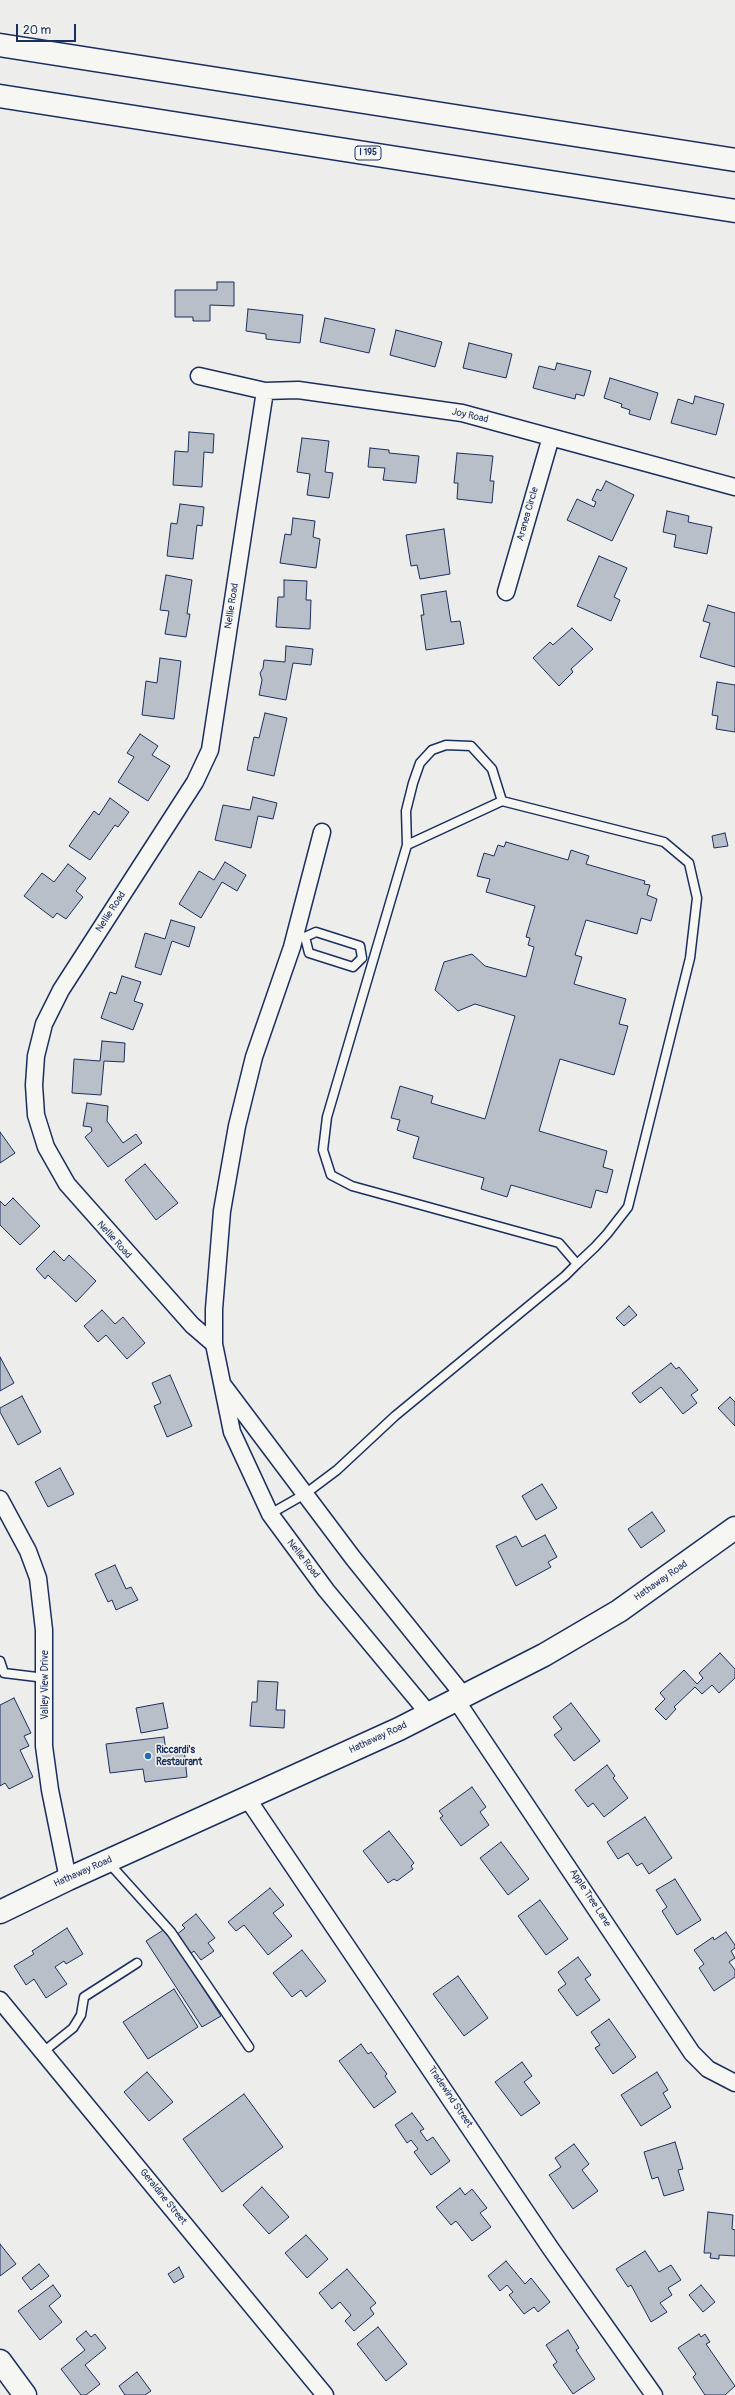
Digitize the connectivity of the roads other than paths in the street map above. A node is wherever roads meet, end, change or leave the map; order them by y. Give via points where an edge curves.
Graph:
1 (0, 45) edge
2 (0, 96) edge
3 (735, 160) edge
4 (735, 211) edge
5 (199, 376) dead end
6 (265, 391) junction
7 (551, 437) junction
8 (735, 487) edge
9 (506, 592) dead end
10 (502, 801) junction
11 (322, 832) dead end
12 (407, 845) junction
13 (300, 936) junction
14 (362, 958) junction
15 (374, 960) junction
16 (578, 1264) junction
17 (214, 1344) junction
18 (220, 1380) junction
19 (305, 1494) junction
20 (0, 1499) edge
21 (270, 1514) junction
22 (735, 1528) edge
23 (0, 1661) edge
24 (45, 1678) junction
25 (460, 1698) junction
26 (429, 1714) junction
27 (247, 1798) junction
28 (107, 1861) junction
29 (68, 1878) junction
30 (0, 1912) edge
31 (137, 1963) dead end
32 (0, 2000) edge
33 (249, 2047) dead end
34 (43, 2052) junction
35 (735, 2083) edge
36 (0, 2361) edge
37 (25, 2395) edge
38 (325, 2395) edge
39 (654, 2395) edge

1 - 3 main road
2 - 4 main road, I 195
5 - 6 street, Joy Road
6 - 7 street, Joy Road via 298,390 462,414
6 - 17 street, Nellie Road via 210,750 195,782 61,990 44,1024 36,1056 34,1085 36,1115 46,1147 67,1184 192,1325
7 - 8 street, Joy Road
7 - 9 street, Aranea Circle
10 - 12 lane
10 - 12 lane via 492,769 471,746 446,745 432,750 420,763 413,783 406,811
10 - 16 lane via 664,842 689,863 697,898 690,958 628,1207
11 - 13 street
12 - 15 lane
13 - 14 lane via 316,932 360,946
13 - 14 lane via 309,953 352,967
13 - 17 street via 254,1057 231,1154 222,1210
14 - 15 lane
15 - 16 lane via 327,1117 323,1150 331,1175 352,1186 559,1243
16 - 19 lane
17 - 18 street, Nellie Road
18 - 19 street, Nellie Road
18 - 21 street, Nellie Road via 232,1432
19 - 21 lane
19 - 25 street, Nellie Road
20 - 24 street, Valley View Drive via 28,1551 38,1578 44,1617
21 - 26 street, Nellie Road via 326,1590
22 - 25 main road, Hathaway Road via 581,1635
23 - 24 lane via 4,1673
24 - 29 street, Valley View Drive via 44,1746
25 - 26 main road, Hathaway Road
25 - 35 street, Apple Tree Lane via 692,2053 708,2068
26 - 27 main road, Hathaway Road
27 - 28 main road, Hathaway Road
27 - 39 street, Tradewind Street via 551,2249
28 - 29 main road, Hathaway Road
28 - 33 lane via 171,1932
29 - 30 main road, Hathaway Road
31 - 34 lane via 84,1997 81,2015 74,2028
32 - 34 street, Geraldine Street
34 - 38 street, Geraldine Street
36 - 37 main road

